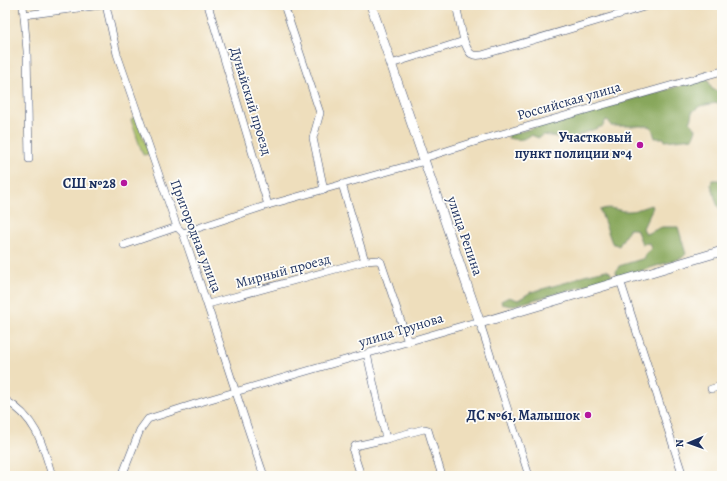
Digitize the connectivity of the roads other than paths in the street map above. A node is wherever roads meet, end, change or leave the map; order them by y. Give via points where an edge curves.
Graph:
1 (23, 5) edge
2 (102, 5) edge
3 (106, 5) edge
4 (208, 5) edge
5 (284, 5) edge
6 (371, 5) edge
7 (456, 5) edge
8 (651, 5) edge
9 (24, 15) junction
10 (464, 42) junction
11 (391, 64) junction
12 (722, 71) edge
13 (29, 159) dead end
14 (424, 159) junction
15 (342, 184) junction
16 (324, 190) junction
17 (268, 205) junction
18 (177, 227) junction
19 (183, 233) junction
20 (124, 245) dead end
21 (722, 251) edge
22 (365, 261) junction
23 (620, 280) junction
24 (208, 304) junction
25 (480, 323) junction
26 (408, 342) junction
27 (367, 354) junction
28 (722, 386) edge
29 (711, 389) dead end
30 (236, 392) junction
31 (5, 400) edge
32 (386, 439) junction
33 (52, 476) edge
34 (122, 476) edge
35 (264, 476) edge
36 (361, 476) edge
37 (442, 476) edge
38 (529, 476) edge
39 (683, 476) edge

1 - 9 street
2 - 9 street
3 - 18 street, Пригородная улица via 117,54
4 - 17 street, Дунайский проезд
5 - 16 street via 320,113 313,138
6 - 11 street, улица Репина
7 - 10 street
8 - 10 street via 482,55 470,54
9 - 13 street
10 - 11 street
11 - 14 street, улица Репина
12 - 14 street, Российская улица via 484,139
14 - 15 street, Российская улица
14 - 25 street, улица Репина
15 - 16 street, Российская улица
15 - 22 street
16 - 17 street, Российская улица
17 - 19 street, Российская улица
18 - 19 street, Пригородная улица
18 - 20 street
19 - 24 street, Пригородная улица
21 - 23 street, улица Трунова
22 - 24 street, Мирный проезд
22 - 26 street via 375,259 380,262
23 - 25 street, улица Трунова
23 - 39 street
24 - 30 street, Пригородная улица
25 - 26 street, улица Трунова via 472,323
25 - 38 street, улица Репина
26 - 27 street, улица Трунова
27 - 30 street, улица Трунова
27 - 32 street
28 - 29 street
30 - 34 street, улица Трунова via 148,419 140,430
30 - 35 street, Пригородная улица
31 - 33 street via 17,408 38,433
32 - 36 street via 355,446 353,451
32 - 37 street via 428,430

